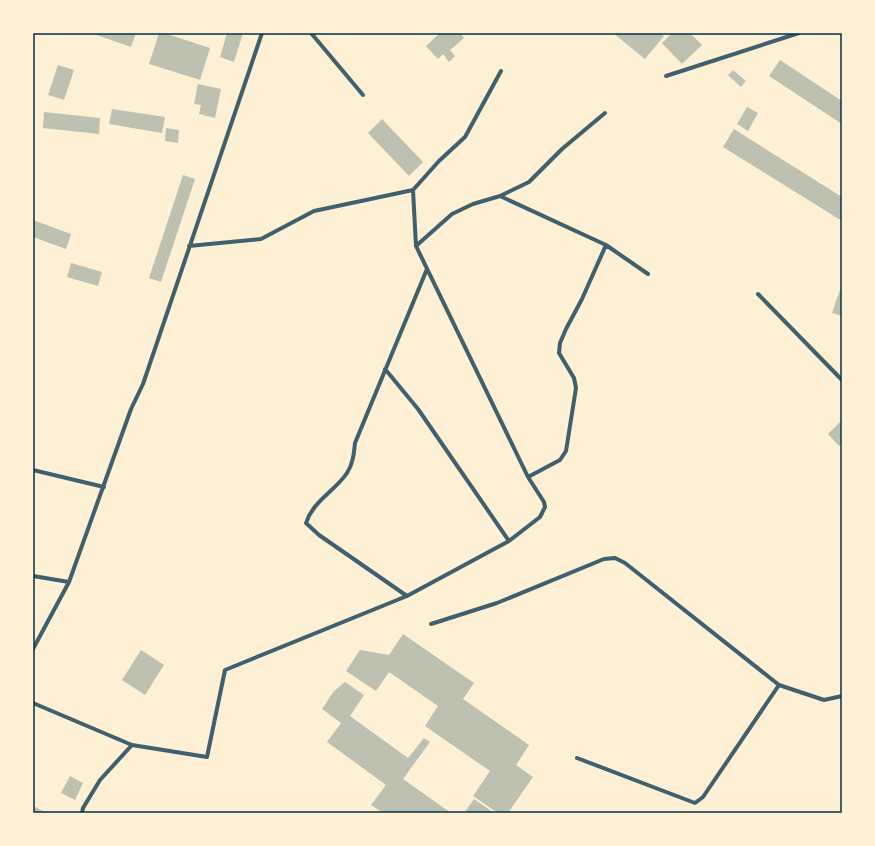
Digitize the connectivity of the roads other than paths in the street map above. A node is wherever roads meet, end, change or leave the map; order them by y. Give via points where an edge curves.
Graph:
1 (262, 33) edge
2 (311, 33) edge
3 (799, 33) edge
4 (501, 71) dead end
5 (666, 76) dead end
6 (362, 95) dead end
7 (605, 113) dead end
8 (413, 190) junction
9 (500, 196) junction
10 (606, 245) junction
11 (189, 246) junction
12 (416, 246) junction
13 (427, 269) junction
14 (648, 274) dead end
15 (758, 294) dead end
16 (385, 370) junction
17 (842, 380) edge
18 (33, 470) edge
19 (528, 477) junction
20 (104, 488) junction
21 (509, 541) junction
22 (33, 576) edge
23 (69, 582) junction
24 (407, 596) junction
25 (431, 624) dead end
26 (33, 649) edge
27 (779, 685) junction
28 (842, 696) edge
29 (33, 703) edge
30 (132, 745) junction
31 (577, 758) dead end
32 (82, 813) edge

1 - 11 street
2 - 6 street
3 - 5 street
4 - 8 street via 465,137
7 - 9 street via 562,149 529,182
8 - 11 street via 314,212 262,239
8 - 12 street
9 - 10 street
9 - 12 street via 452,214
10 - 14 street
10 - 19 street via 560,343 559,353 574,378 576,388 566,451 560,460
11 - 20 street via 143,384 131,409
12 - 13 street
13 - 16 street
13 - 19 street
15 - 17 street
16 - 21 street via 418,409
16 - 24 street via 355,443 347,473 309,513 306,523 319,535
18 - 20 street
19 - 21 street via 545,507 540,518
20 - 23 street
21 - 24 street
22 - 23 street
23 - 26 street
24 - 30 street via 225,670 207,757
25 - 27 street via 497,603 604,559 616,558 626,563
27 - 28 street via 824,700
27 - 31 street via 703,798 695,803
29 - 30 street
30 - 32 street via 100,780

